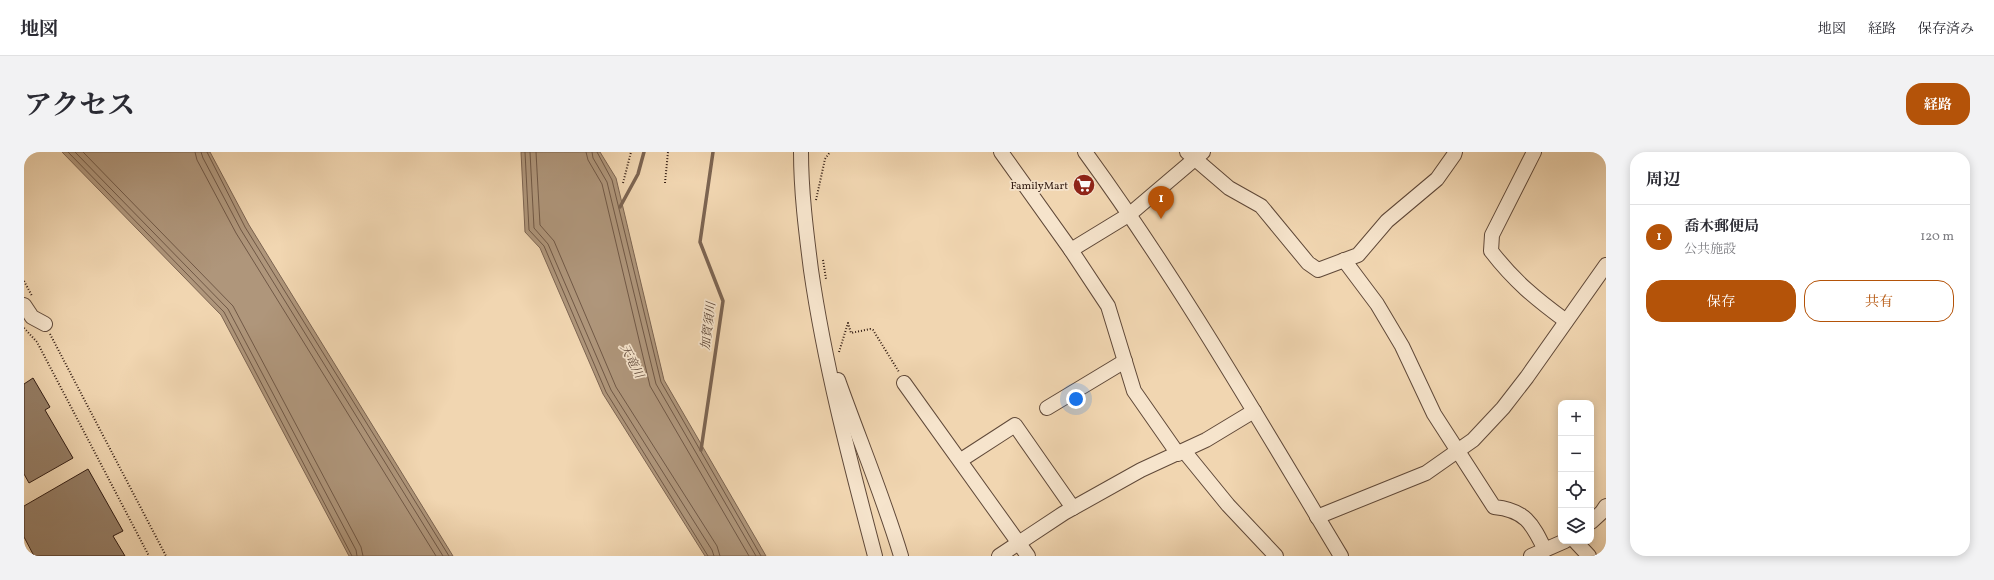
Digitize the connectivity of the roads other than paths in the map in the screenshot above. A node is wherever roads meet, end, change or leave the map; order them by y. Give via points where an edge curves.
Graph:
1 (802, 152) edge
2 (1000, 152) edge
3 (1085, 152) edge
4 (1454, 152) edge
5 (1534, 152) edge
6 (1196, 154) edge
7 (1130, 214) junction
8 (1071, 250) junction
9 (1344, 260) junction
10 (1606, 265) edge
11 (29, 302) edge
12 (1566, 321) junction
13 (45, 324) road end
14 (1125, 361) junction
15 (827, 363) junction
16 (904, 383) road end
17 (1047, 408) dead end
18 (1254, 411) junction
19 (1459, 450) junction
20 (1181, 452) junction
21 (961, 460) junction
22 (1606, 506) edge
23 (1073, 508) junction
24 (1318, 517) junction
25 (1594, 519) edge
26 (1018, 543) junction
27 (1559, 544) edge
28 (1578, 544) edge
29 (1546, 550) junction
30 (875, 556) edge
31 (901, 556) edge
32 (999, 556) edge
33 (1028, 556) edge
34 (1276, 556) edge
35 (1341, 556) edge
36 (1531, 556) edge
37 (1589, 556) edge

1 - 15 street via 808,245
2 - 8 street
3 - 7 street
4 - 9 street via 1437,180 1387,221 1358,255
5 - 12 street via 1492,235 1491,251 1532,296
6 - 7 street
6 - 9 street via 1229,188 1261,206 1308,263 1318,270
7 - 8 street
7 - 18 street
8 - 14 street via 1108,306
9 - 19 street via 1378,304 1402,346 1434,414
10 - 12 street
11 - 13 street via 32,317
12 - 19 street via 1528,377 1503,408 1473,440
14 - 17 street
14 - 20 street via 1134,391
15 - 30 street via 847,452
15 - 31 street via 837,375
16 - 21 street
18 - 20 street
18 - 24 street
19 - 24 street via 1426,473
19 - 29 street via 1494,507 1510,509 1524,516
20 - 23 street
20 - 34 street
21 - 23 street via 1015,425
21 - 26 street
22 - 25 street
23 - 26 street
24 - 35 street
26 - 32 street
26 - 33 street
27 - 29 street
28 - 37 street
29 - 36 street

